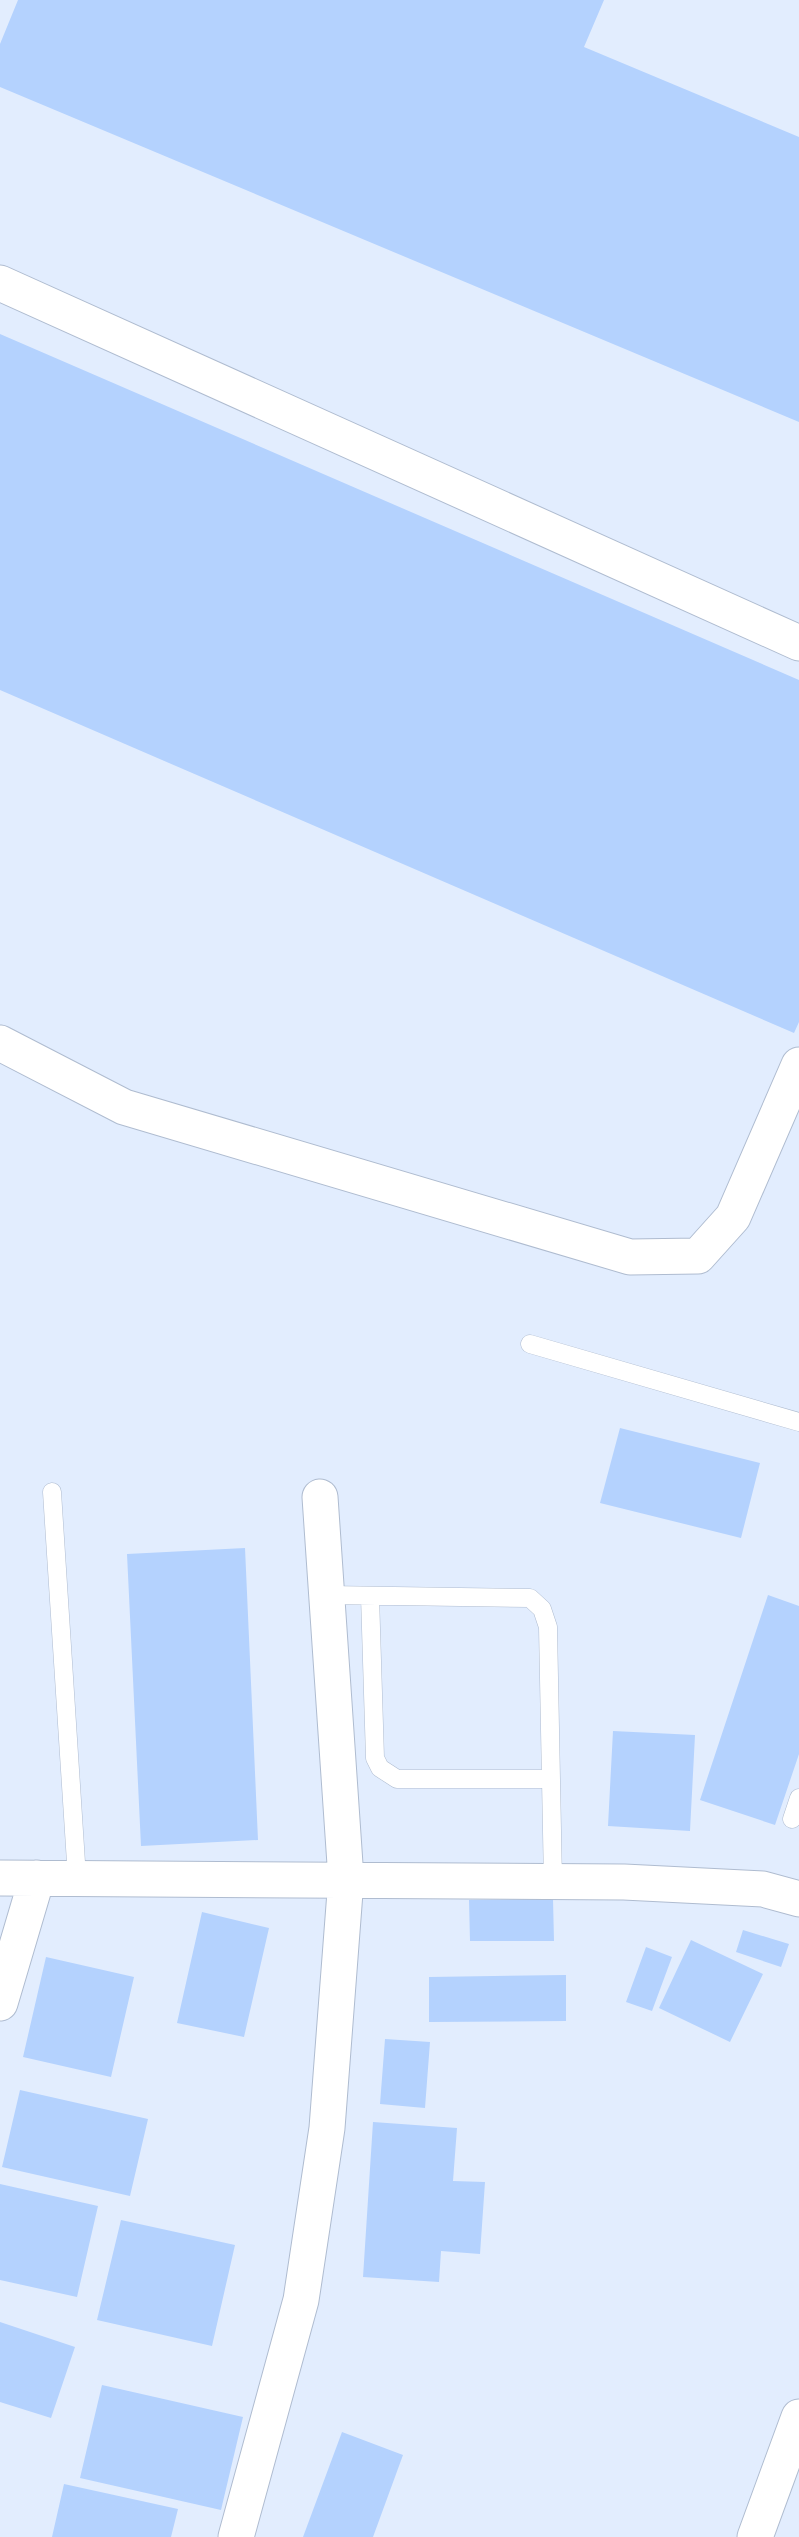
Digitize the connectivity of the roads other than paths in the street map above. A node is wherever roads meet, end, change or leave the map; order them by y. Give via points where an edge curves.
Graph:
1 (0, 283) edge
2 (799, 643) edge
3 (0, 1043) edge
4 (799, 1065) edge
5 (530, 1344) dead end
6 (799, 1422) edge
7 (52, 1492) dead end
8 (320, 1497) dead end
9 (327, 1595) junction
10 (370, 1596) junction
11 (551, 1779) junction
12 (799, 1798) edge
13 (792, 1819) dead end
14 (0, 1878) edge
15 (37, 1878) junction
16 (77, 1878) junction
17 (346, 1879) junction
18 (553, 1882) junction
19 (799, 1899) edge
20 (0, 2003) edge
21 (799, 2417) edge
22 (236, 2537) edge
23 (755, 2537) edge

1 - 2 street
3 - 4 street via 124,1107 630,1257 698,1256 733,1217
5 - 6 lane
7 - 16 lane
8 - 9 street
9 - 10 lane
9 - 17 street
10 - 11 lane via 530,1598 542,1609 548,1627
10 - 11 lane via 375,1758 380,1768 397,1779
11 - 18 lane
12 - 13 lane
14 - 15 street
15 - 16 street
15 - 20 street
16 - 17 street
17 - 18 street
17 - 22 street via 327,2128 301,2300
18 - 19 street via 763,1889
21 - 23 street

